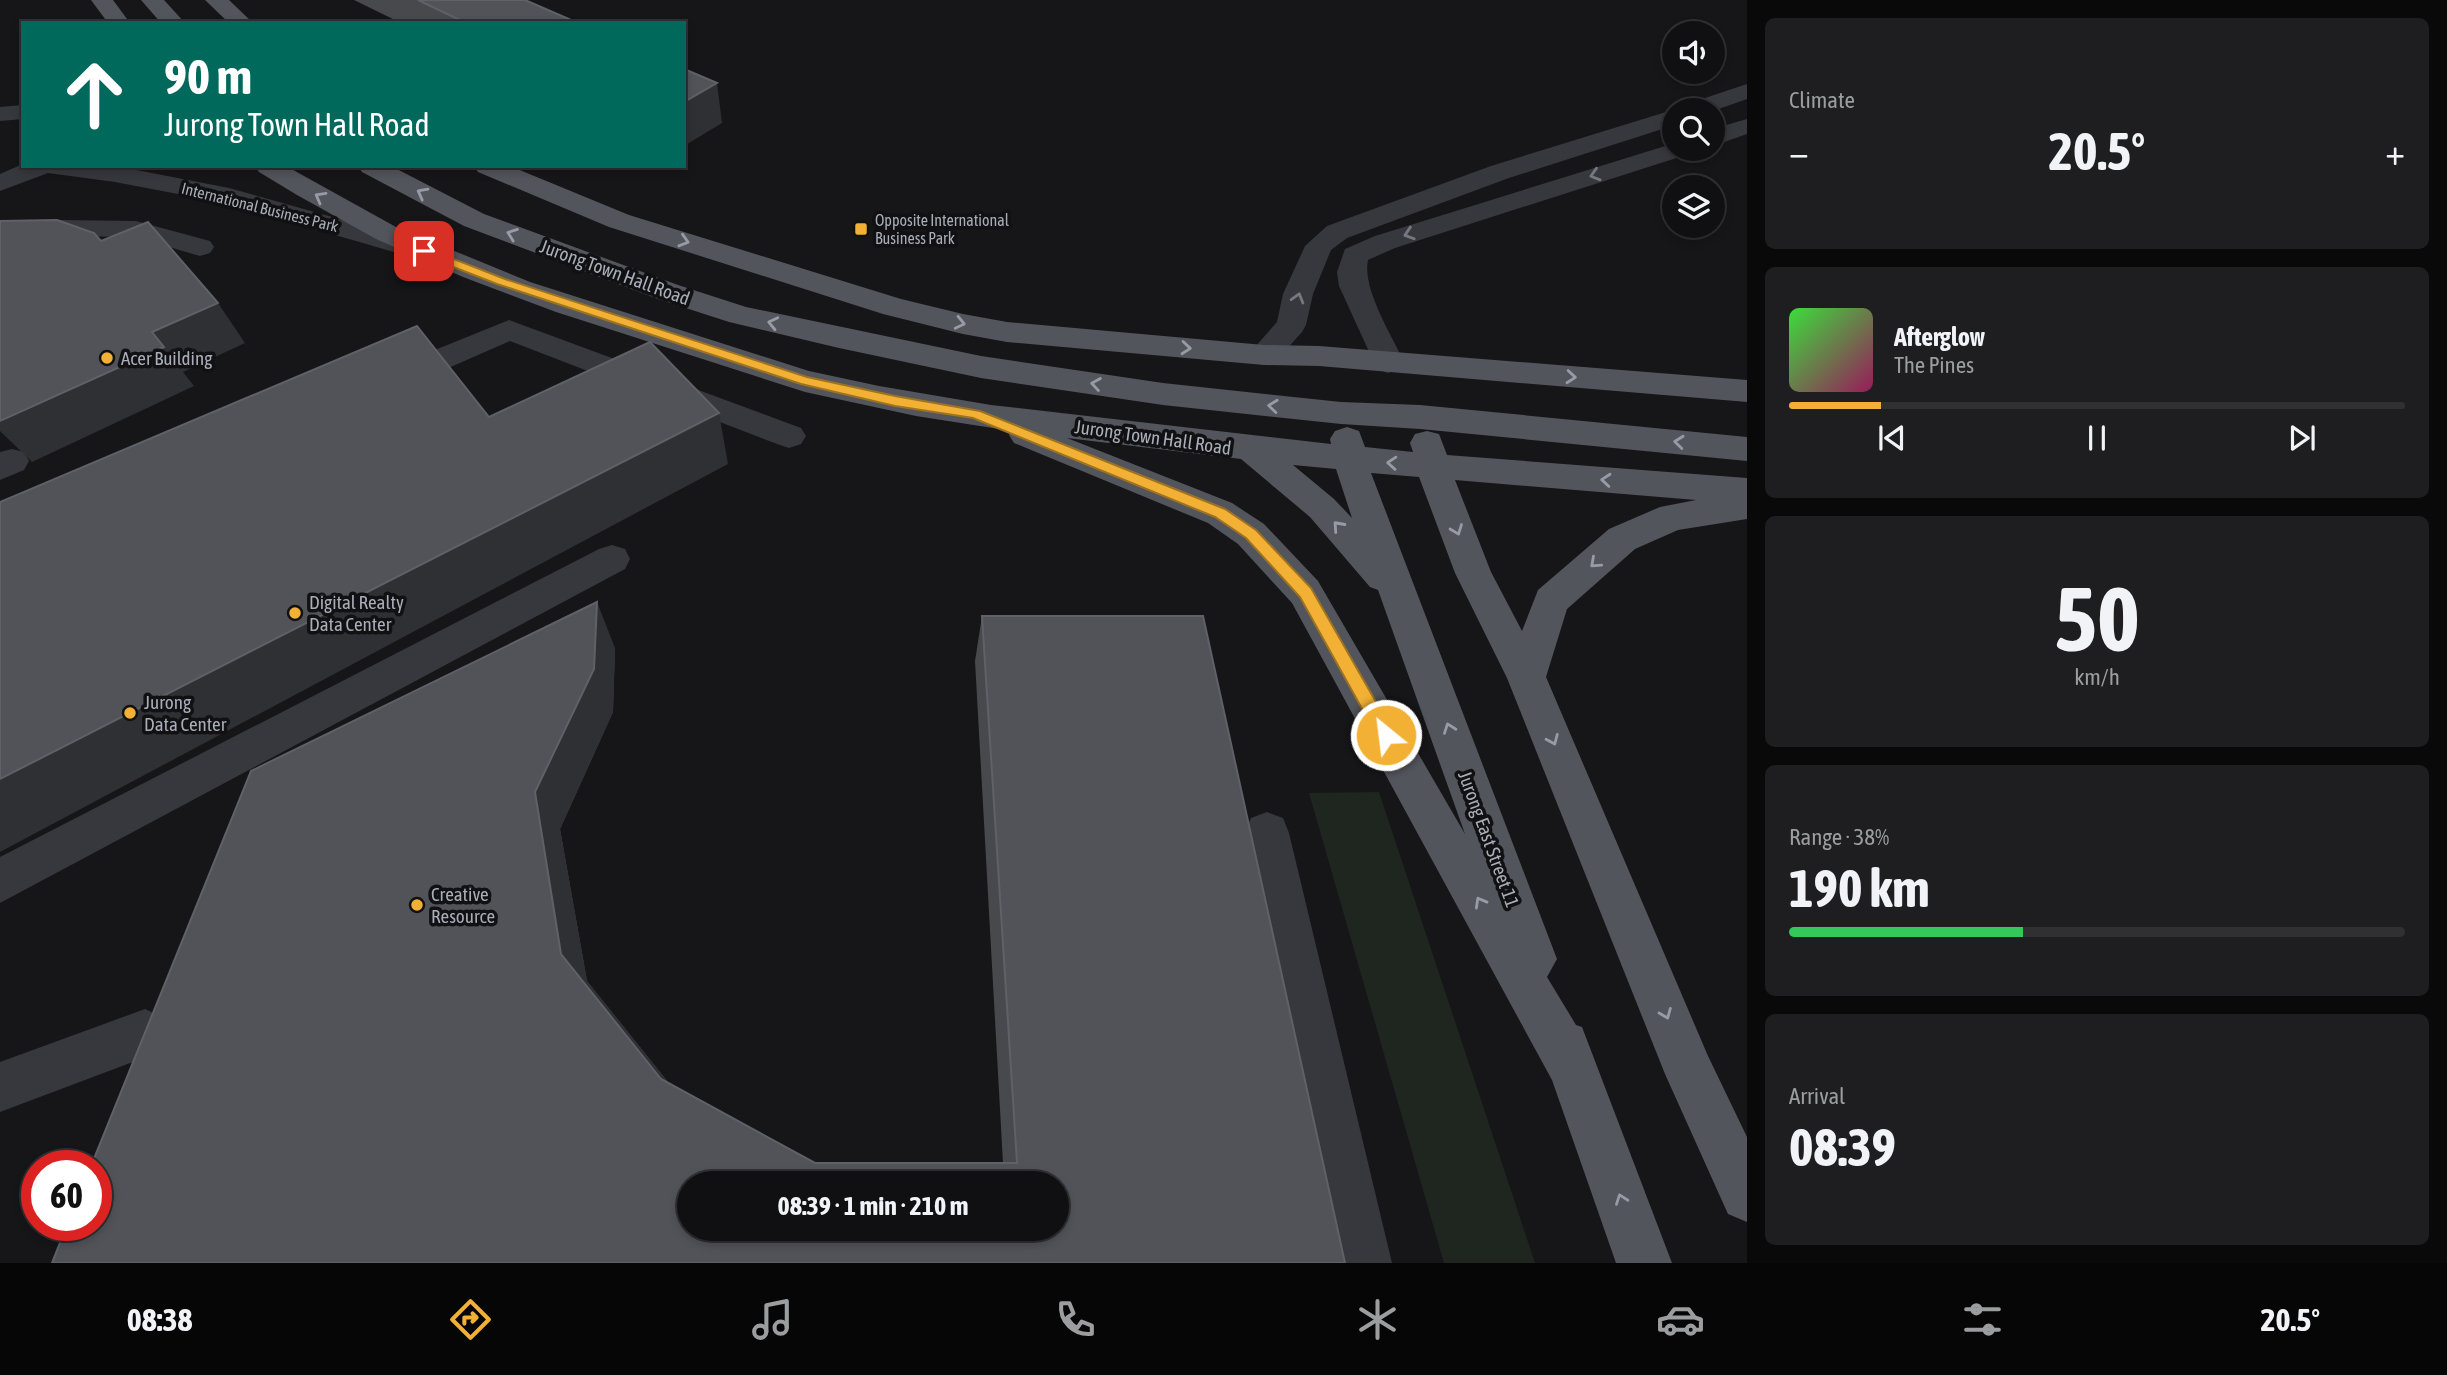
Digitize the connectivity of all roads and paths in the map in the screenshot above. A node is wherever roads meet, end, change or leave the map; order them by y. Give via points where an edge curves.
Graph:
1 (102, 0) edge
2 (152, 0) edge
3 (216, 0) edge
4 (118, 21) edge
5 (170, 21) edge
6 (240, 21) edge
7 (1747, 91) edge
8 (1725, 99) edge
9 (21, 112) edge
10 (0, 114) edge
11 (1662, 121) edge
12 (1747, 127) edge
13 (1725, 134) edge
14 (1662, 154) edge
15 (36, 168) edge
16 (68, 168) edge
17 (271, 168) edge
18 (375, 168) edge
19 (492, 168) edge
20 (0, 183) edge
21 (0, 239) edge
22 (200, 247) dead end
23 (424, 251) junction
24 (1264, 355) junction
25 (1380, 374) junction
26 (369, 390) edge
27 (1747, 391) edge
28 (1163, 394) junction
29 (1341, 413) junction
30 (975, 414) junction
31 (1420, 417) junction
32 (789, 436) dead end
33 (1747, 449) edge
34 (1253, 451) junction
35 (1352, 460) junction
36 (1433, 466) junction
37 (1747, 491) edge
38 (1747, 506) edge
39 (612, 559) dead end
40 (1409, 619) junction
41 (1527, 677) junction
42 (1267, 833) dead end
43 (0, 881) edge
44 (1573, 1069) junction
45 (1690, 1074) junction
46 (0, 1087) edge
47 (121, 1094) edge
48 (1747, 1136) edge
49 (1747, 1195) edge
50 (1364, 1263) edge
51 (1644, 1263) edge

1 - 4 main road
2 - 5 main road
3 - 6 main road
7 - 8 street
9 - 10 street
24 -> 11 street via 1291,325 1298,294 1319,246 1337,232 1500,172
12 - 13 street
14 -> 25 street via 1354,255 1354,286
15 - 20 street
16 - 23 street, International Business Park via 229,196
23 -> 17 main road, Jurong Town Hall Road
28 -> 18 main road, Jurong Town Hall Road via 981,367 740,315 474,220
19 -> 24 main road via 619,221 894,307 963,324
21 - 22 street via 61,228 136,229
23 - 30 main road, Jurong Town Hall Road via 501,282 805,381
24 - 25 main road
25 -> 27 main road via 1503,372
25 - 29 main road
25 - 31 main road
26 - 32 street via 509,330
29 -> 28 main road, Jurong Town Hall Road
28 - 34 main road
29 - 31 main road, Jurong Town Hall Road
29 - 35 main road, Jurong East Street 11
30 - 34 main road, Jurong Town Hall Road
44 -> 30 main road via 1305,592 1251,534 1220,513
33 -> 31 main road, Jurong Town Hall Road
31 - 36 main road
34 - 35 main road, Jurong Town Hall Road
40 -> 34 main road via 1381,574 1321,508
36 -> 35 main road, Jurong Town Hall Road
35 - 40 main road, Jurong East Street 11
37 -> 36 main road, Jurong Town Hall Road
36 -> 41 main road via 1473,573
38 -> 41 main road via 1674,517 1622,539 1551,601
39 - 43 street
44 -> 40 main road, Jurong East Street 11
41 -> 45 main road
42 - 50 street
51 -> 44 main road, Jurong East Street 11
45 - 48 street
45 - 49 main road
46 - 47 street via 153,1015

